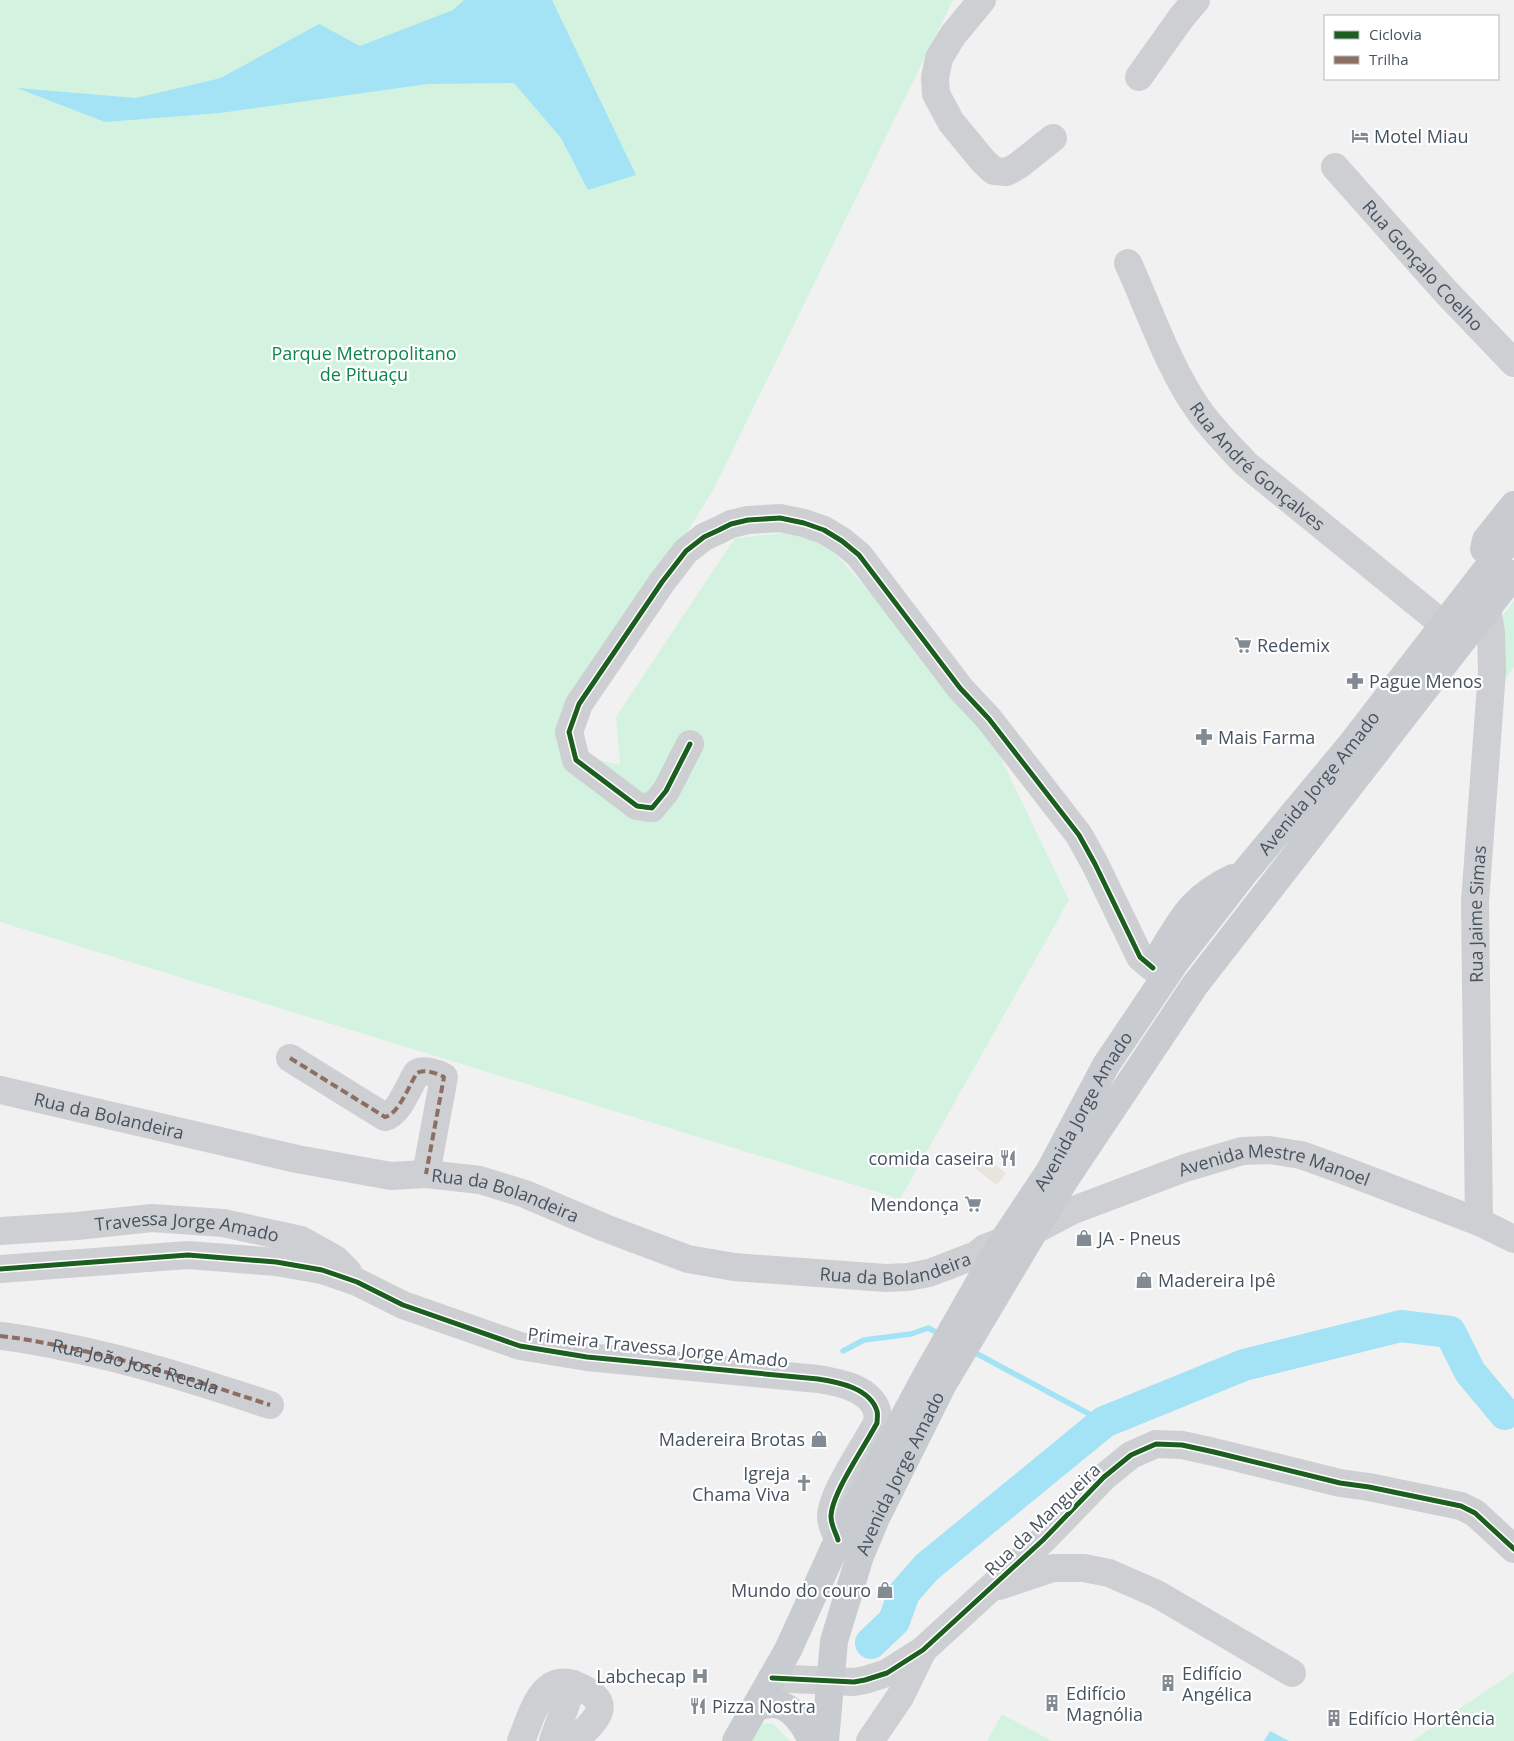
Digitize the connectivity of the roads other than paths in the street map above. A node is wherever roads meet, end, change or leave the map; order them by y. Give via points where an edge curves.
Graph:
1 (982, 0) edge
2 (1196, 0) edge
3 (1139, 78) dead end
4 (1052, 138) dead end
5 (1335, 167) dead end
6 (1128, 263) dead end
7 (1514, 363) edge
8 (1514, 506) edge
9 (1514, 534) edge
10 (1514, 574) edge
11 (1479, 578) junction
12 (1487, 608) junction
13 (1444, 625) junction
14 (690, 744) dead end
15 (1246, 872) junction
16 (1146, 962) junction
17 (1140, 1012) junction
18 (1166, 1028) junction
19 (290, 1058) dead end
20 (0, 1090) edge
21 (426, 1174) junction
22 (1056, 1176) junction
23 (1479, 1222) junction
24 (0, 1230) edge
25 (1035, 1230) junction
26 (1514, 1239) edge
27 (1003, 1241) junction
28 (0, 1269) edge
29 (358, 1282) junction
30 (981, 1301) junction
31 (0, 1336) edge
32 (934, 1381) junction
33 (270, 1405) dead end
34 (838, 1540) junction
35 (1514, 1549) edge
36 (991, 1588) junction
37 (923, 1650) junction
38 (1292, 1673) dead end
39 (772, 1678) junction
40 (830, 1680) junction
41 (573, 1684) junction
42 (756, 1707) junction
43 (521, 1741) edge
44 (553, 1741) edge
45 (574, 1741) edge
46 (736, 1741) edge
47 (812, 1741) edge
48 (825, 1741) edge
49 (870, 1741) edge

1 - 4 street via 939,58 936,94 951,122 994,171 1007,172
2 - 3 street
5 - 7 street, Rua Gonçalo Coelho
6 - 13 street, Rua André Gonçalves via 1176,370 1197,408 1217,434 1246,464
8 - 11 main road via 1486,540
9 - 11 main road, Avenida Jorge Amado
10 - 12 main road, Avenida Jorge Amado
11 - 13 main road, Avenida Jorge Amado
12 - 18 main road, Avenida Jorge Amado via 1200,977
12 - 23 street, Rua Jaime Simas via 1492,671 1475,902
13 - 15 main road, Avenida Jorge Amado
14 - 16 street via 666,791 652,808 637,806 576,760 569,732 580,704 686,551 704,537 748,520 780,518 824,530 859,555 960,688 989,719 1079,835
15 - 16 main road via 1199,899
15 - 17 main road, Avenida Jorge Amado
16 - 17 main road via 1136,1002
17 - 18 main road
17 - 22 main road, Avenida Jorge Amado via 1106,1065
18 - 22 main road, Avenida Jorge Amado
19 - 21 street via 385,1117 396,1110 417,1073 436,1073 444,1077
20 - 21 street, Rua da Bolandeira via 297,1159 391,1176
21 - 27 street, Rua da Bolandeira via 480,1180 525,1194 647,1245 688,1259 734,1267 886,1278 908,1276 929,1273
22 - 25 main road, Avenida Jorge Amado
22 - 27 main road, Avenida Jorge Amado
23 - 25 street, Avenida Mestre Manoel via 1300,1155 1257,1150 1225,1155 1185,1168 1071,1211
23 - 26 street, Avenida Mestre Manoel
24 - 29 street, Travessa Jorge Amado via 152,1218 223,1224 301,1240 335,1259
25 - 30 main road, Avenida Jorge Amado
27 - 30 main road, Avenida Jorge Amado
28 - 29 street, Primeira Travessa Jorge Amado via 188,1255 276,1262 322,1270
29 - 34 street, Primeira Travessa Jorge Amado via 403,1305 520,1346 587,1357 818,1378 857,1390 871,1400 878,1412 877,1423 834,1502 831,1517
30 - 32 main road, Avenida Jorge Amado
31 - 33 street, Rua João José Recala via 98,1353
32 - 34 main road, Avenida Jorge Amado
32 - 40 main road, Avenida Jorge Amado via 860,1556 834,1641
34 - 39 main road, Avenida Jorge Amado
35 - 36 street, Rua da Mangueira via 1475,1513 1461,1506 1340,1483 1182,1445 1156,1444 1131,1456 1104,1477
36 - 37 street, Rua da Mangueira
36 - 38 street via 1053,1568 1084,1568 1109,1573 1157,1594
37 - 40 street, Rua da Mangueira via 880,1676 854,1682
37 - 49 street, Rua da Mangueira via 900,1697
39 - 40 street, Rua da Mangueira
39 - 42 main road, Avenida Jorge Amado
40 - 48 main road, Avenida Jorge Amado
41 - 43 street via 562,1682 548,1686
41 - 44 street
41 - 45 street via 598,1698 600,1704 595,1719
42 - 46 main road, Avenida Jorge Amado
42 - 47 main road via 781,1705 794,1714

